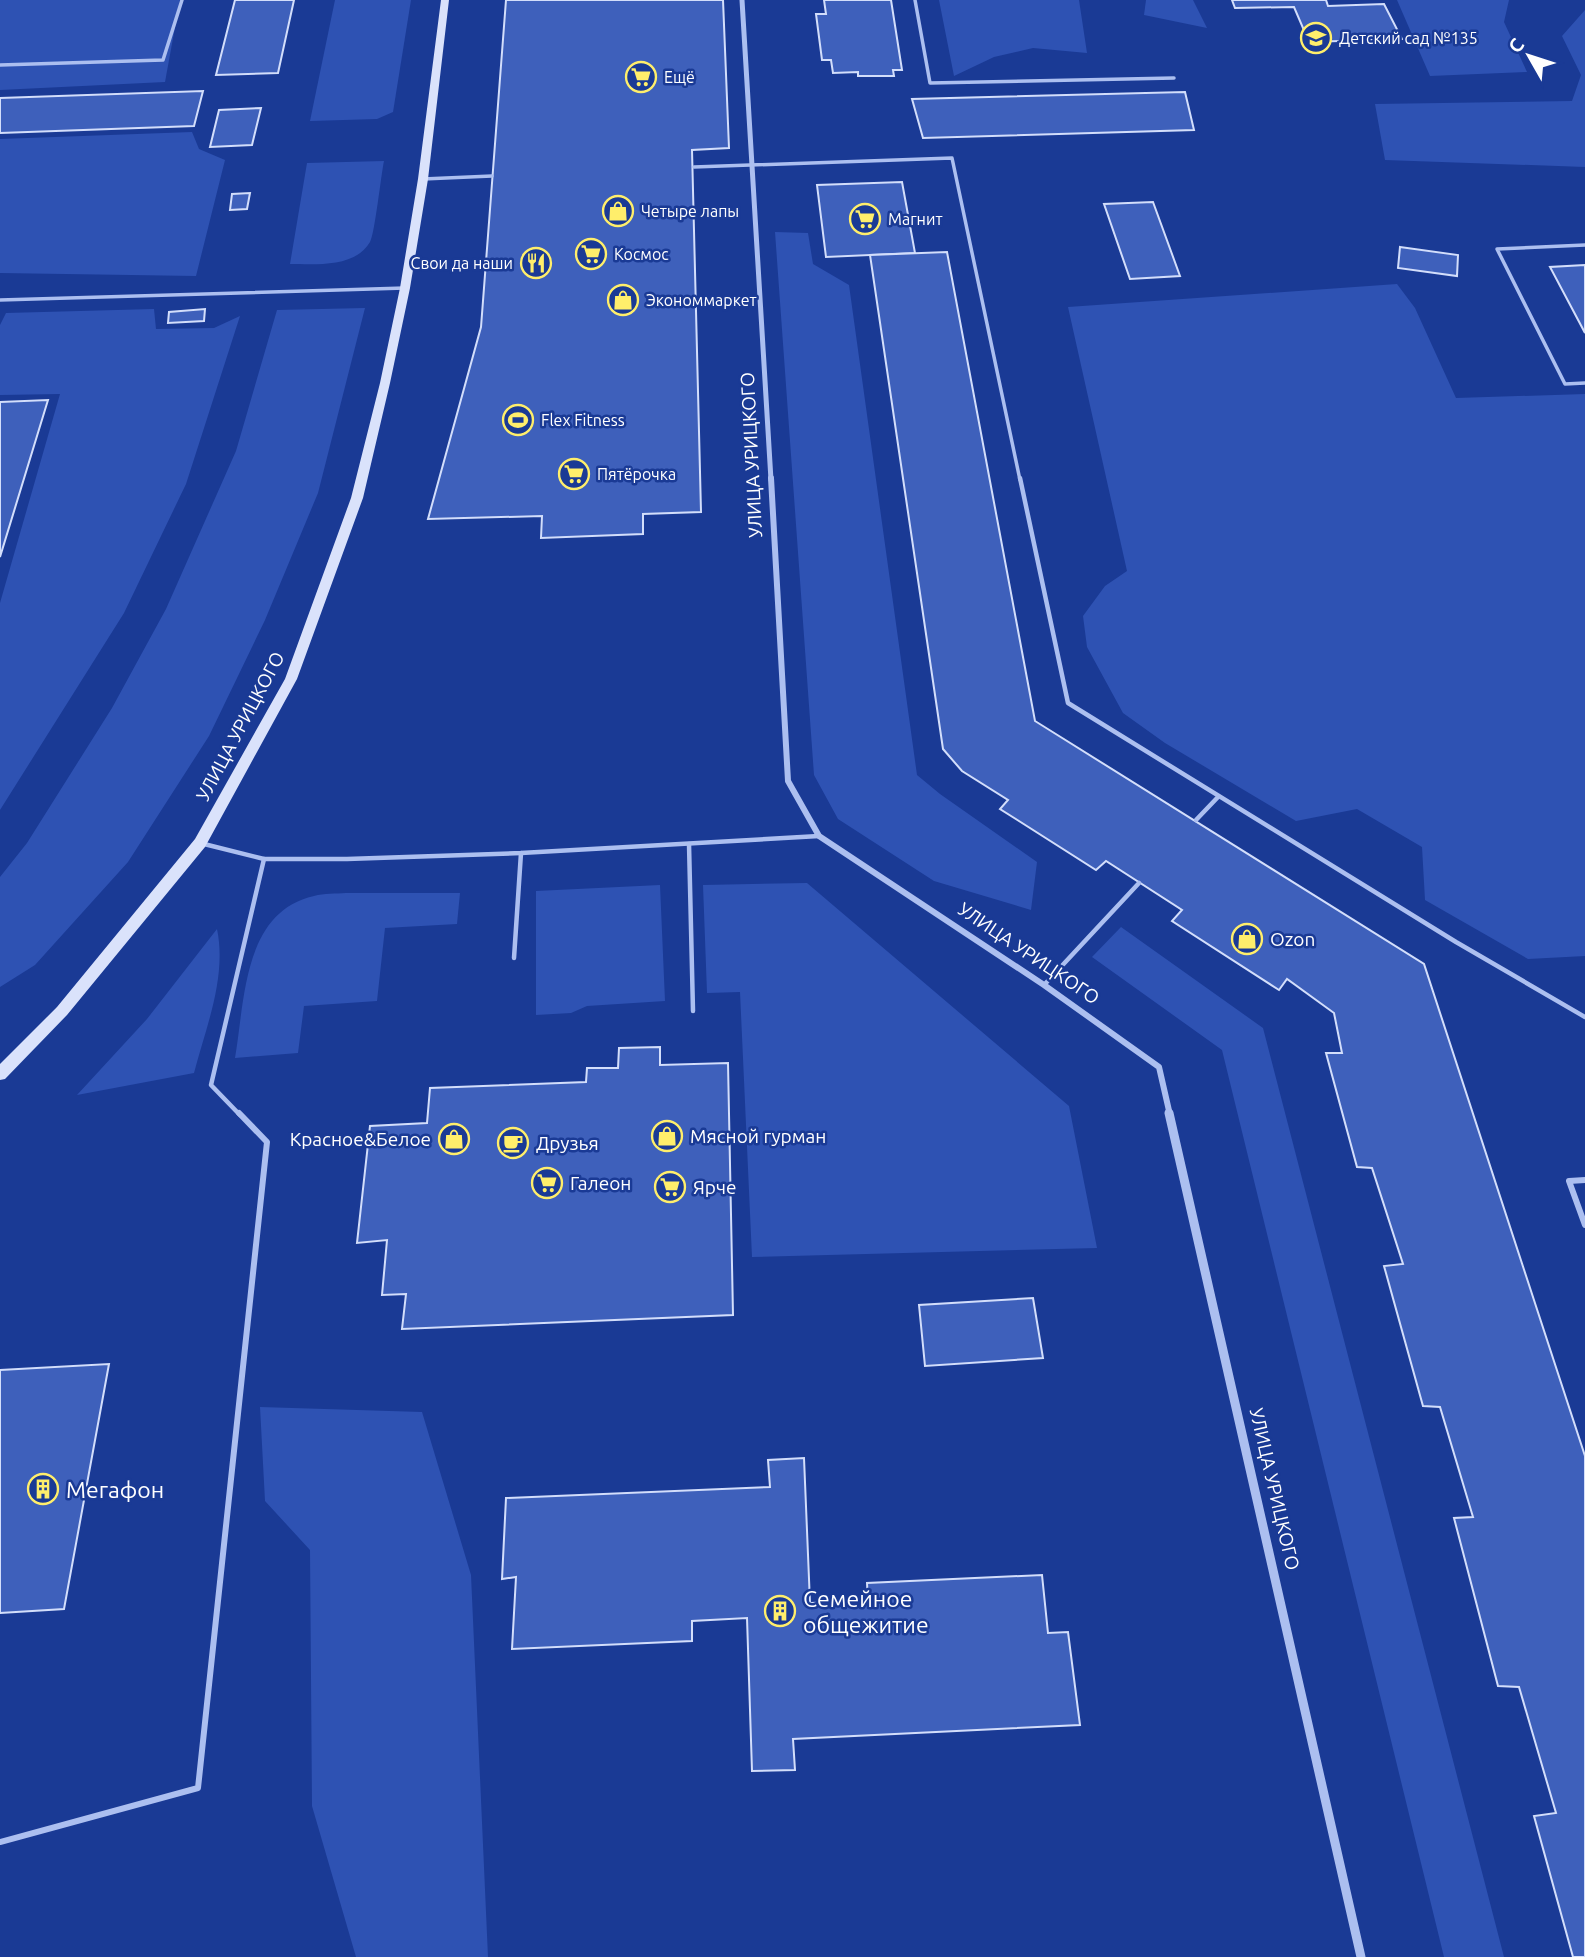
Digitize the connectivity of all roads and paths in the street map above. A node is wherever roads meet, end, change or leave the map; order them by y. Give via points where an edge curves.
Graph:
1 (182, 0) edge
2 (445, 0) edge
3 (741, 0) edge
4 (915, 0) edge
5 (0, 65) edge
6 (1174, 78) dead end
7 (754, 166) junction
8 (694, 167) dead end
9 (492, 176) dead end
10 (423, 179) junction
11 (1585, 245) edge
12 (405, 288) junction
13 (0, 300) edge
14 (1585, 383) edge
15 (1218, 797) junction
16 (1196, 820) dead end
17 (819, 836) junction
18 (200, 844) junction
19 (689, 844) junction
20 (521, 853) junction
21 (264, 859) junction
22 (1139, 883) dead end
23 (514, 958) dead end
24 (1044, 985) junction
25 (693, 1011) dead end
26 (1585, 1017) edge
27 (0, 1074) edge
28 (1585, 1180) edge
29 (1585, 1225) edge
30 (0, 1842) edge
31 (1361, 1957) edge

1 - 5 lane via 163,60
2 - 10 street, УЛИЦА УРИЦКОГО
3 - 7 street, УЛИЦА УРИЦКОГО
4 - 6 lane via 930,83
7 - 8 lane
7 - 15 lane via 952,158 1068,703
7 - 17 street, УЛИЦА УРИЦКОГО via 788,781
9 - 10 lane
10 - 12 street, УЛИЦА УРИЦКОГО
11 - 14 lane via 1497,249 1565,384
12 - 13 lane
12 - 18 street, УЛИЦА УРИЦКОГО via 357,498 291,679
15 - 16 lane
15 - 26 lane
17 - 19 lane
17 - 24 street, УЛИЦА УРИЦКОГО
18 - 21 lane
18 - 27 street, УЛИЦА УРИЦКОГО via 62,1011
19 - 20 lane
19 - 25 lane
20 - 21 lane
20 - 23 lane
21 - 30 lane via 211,1085 267,1142 198,1788
22 - 24 lane
24 - 31 street, УЛИЦА УРИЦКОГО via 1159,1067
28 - 29 lane via 1569,1181

